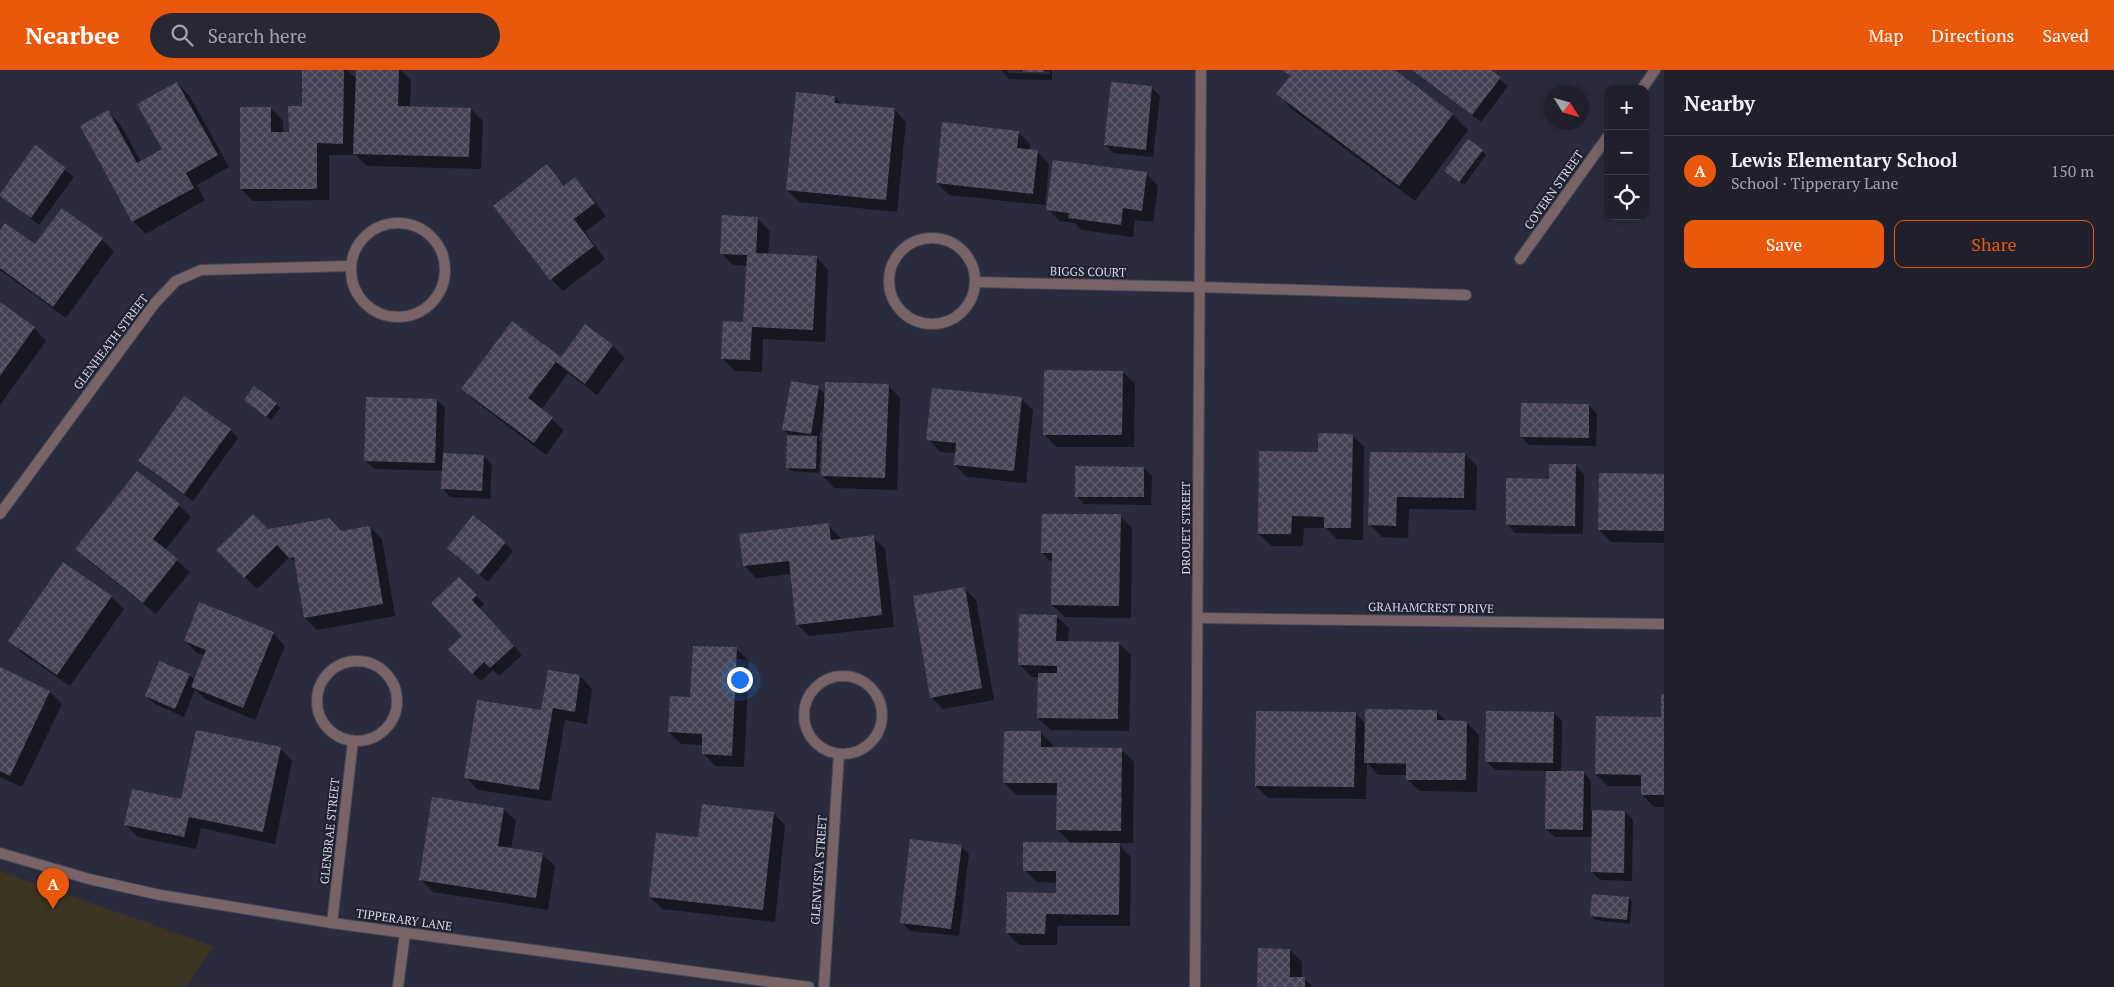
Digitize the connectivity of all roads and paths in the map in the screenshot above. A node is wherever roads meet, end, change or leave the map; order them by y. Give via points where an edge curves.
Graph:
1 (1201, 70) edge
2 (1655, 70) edge
3 (1645, 85) edge
4 (1604, 142) edge
5 (1520, 259) dead end
6 (350, 266) junction
7 (975, 282) junction
8 (1200, 286) junction
9 (1466, 295) dead end
10 (0, 514) edge
11 (1198, 618) junction
12 (1664, 624) edge
13 (353, 741) junction
14 (839, 754) junction
15 (0, 854) edge
16 (332, 923) junction
17 (405, 933) junction
18 (398, 987) edge
19 (809, 987) edge
20 (824, 987) edge
21 (1195, 987) edge

1 - 8 street, DROUET STREET
2 - 3 street
4 - 5 street, COVERN STREET
6 - 6 street via 352,285 361,301 376,313 394,318 412,316 428,307 440,292 445,274 443,256 435,240 420,228 402,223 384,225 367,234 355,248
6 - 10 street, GLENHEATH STREET via 201,270 176,281 155,303
7 - 7 street via 972,265 963,252 949,242 933,238 916,241 902,250 892,264 889,280 892,297 901,311 914,320 931,324 947,321 962,312 971,298
7 - 8 street, BIGGS COURT
8 - 9 street, BIGGS COURT
8 - 11 street, DROUET STREET
11 - 12 street, GRAHAMCREST DRIVE
11 - 21 street, DROUET STREET
13 - 13 street via 368,740 383,732 393,720 398,705 397,689 389,675 377,665 362,660 346,661 332,669 322,681 317,696 318,712 326,726 338,736
13 - 16 street, GLENBRAE STREET
14 - 14 street via 854,753 868,746 882,719 881,704 874,691 847,676 832,678 818,685 808,697 804,712 805,727 812,740 824,750
14 - 20 street, GLENVISTA STREET
15 - 16 street, TIPPERARY LANE via 160,895
16 - 17 street, TIPPERARY LANE
17 - 18 street
17 - 19 street, TIPPERARY LANE

